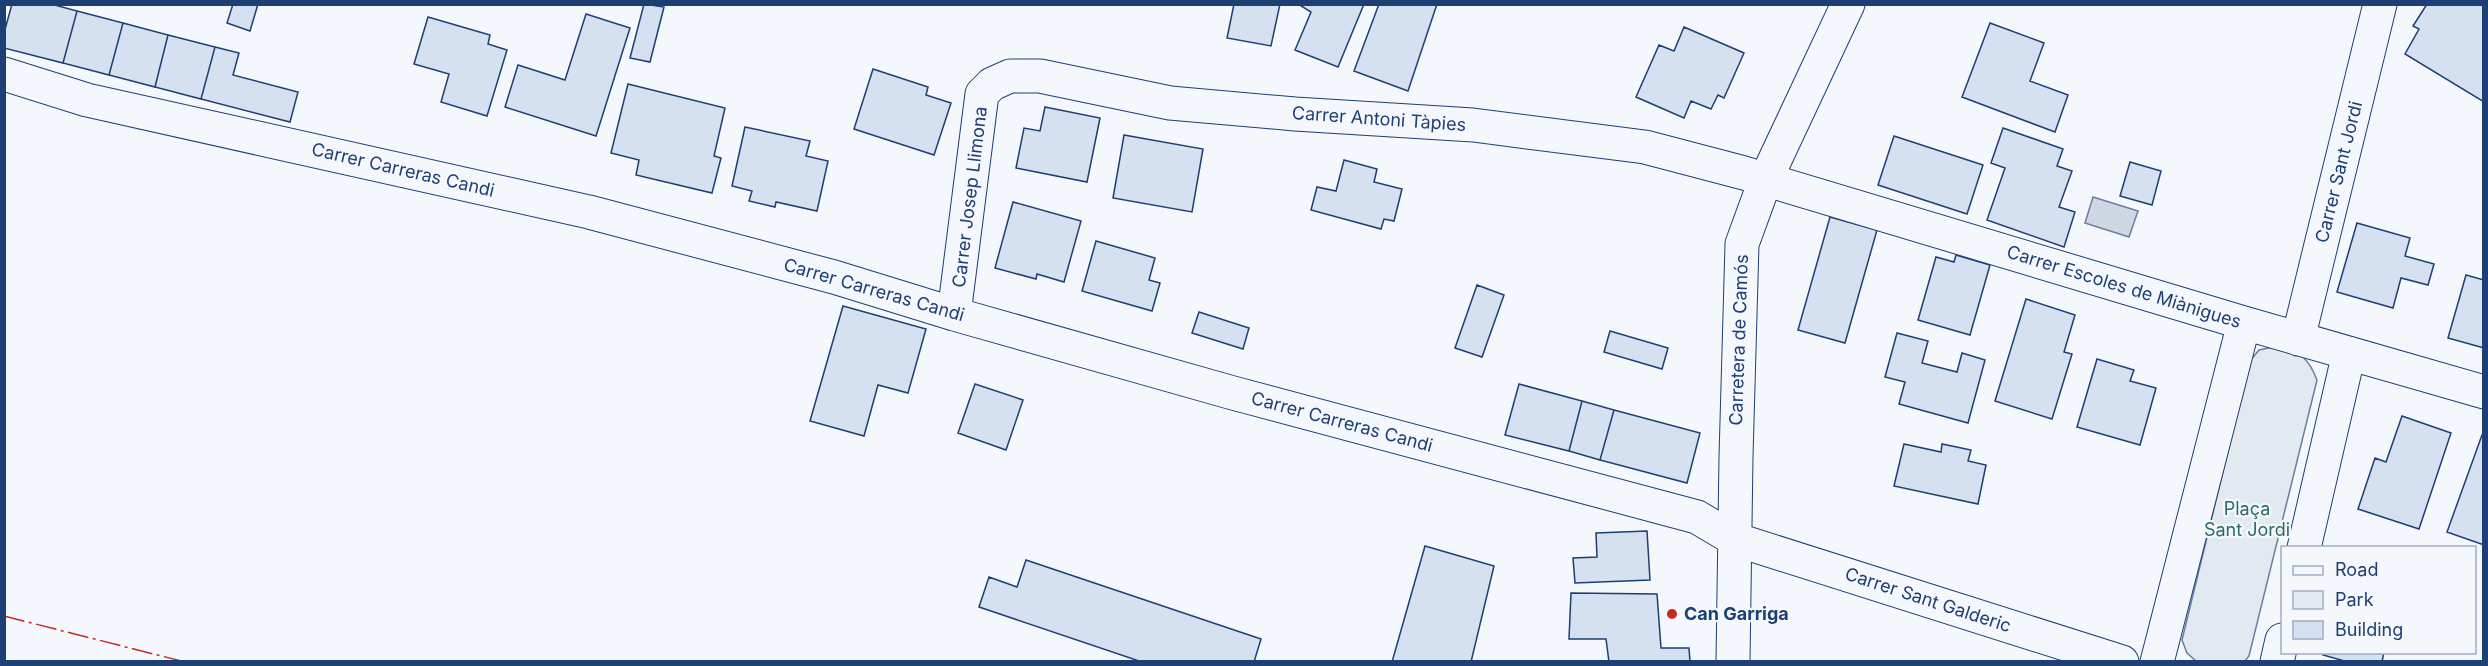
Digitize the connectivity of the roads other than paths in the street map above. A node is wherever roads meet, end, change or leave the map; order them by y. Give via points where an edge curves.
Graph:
1 (1848, 4) edge
2 (2380, 4) edge
3 (4, 74) edge
4 (992, 84) joint
5 (1765, 181) junction
6 (954, 314) junction
7 (2244, 323) junction
8 (2298, 339) junction
9 (2349, 353) junction
10 (2484, 392) edge
11 (1734, 539) junction
12 (2304, 546) edge
13 (2281, 647) edge
14 (1733, 662) edge
15 (2122, 662) edge
16 (2157, 662) edge
17 (2277, 662) edge

1 - 5 street, Carretera de Camós
2 - 8 street, Carrer Sant Jordi
3 - 6 street, Carrer Carreras Candi via 87,100 589,212 834,277
4 - 5 street, Carrer Antoni Tàpies via 1010,76 1040,76 1170,104 1473,125 1645,147
4 - 6 street, Carrer Josep Llimona via 982,94
5 - 7 street, Carrer Escoles de Miànigues
5 - 11 street, Carretera de Camós via 1742,244
6 - 11 street, Carrer Carreras Candi via 1697,517
7 - 8 street, Carrer Escoles de Miànigues
7 - 16 street
8 - 9 street, Carrer Escoles de Miànigues
9 - 10 street, Carrer Escoles de Miànigues
9 - 12 street
11 - 14 street, Carretera de Camós
11 - 15 street, Carrer Sant Galderic
13 - 17 street

